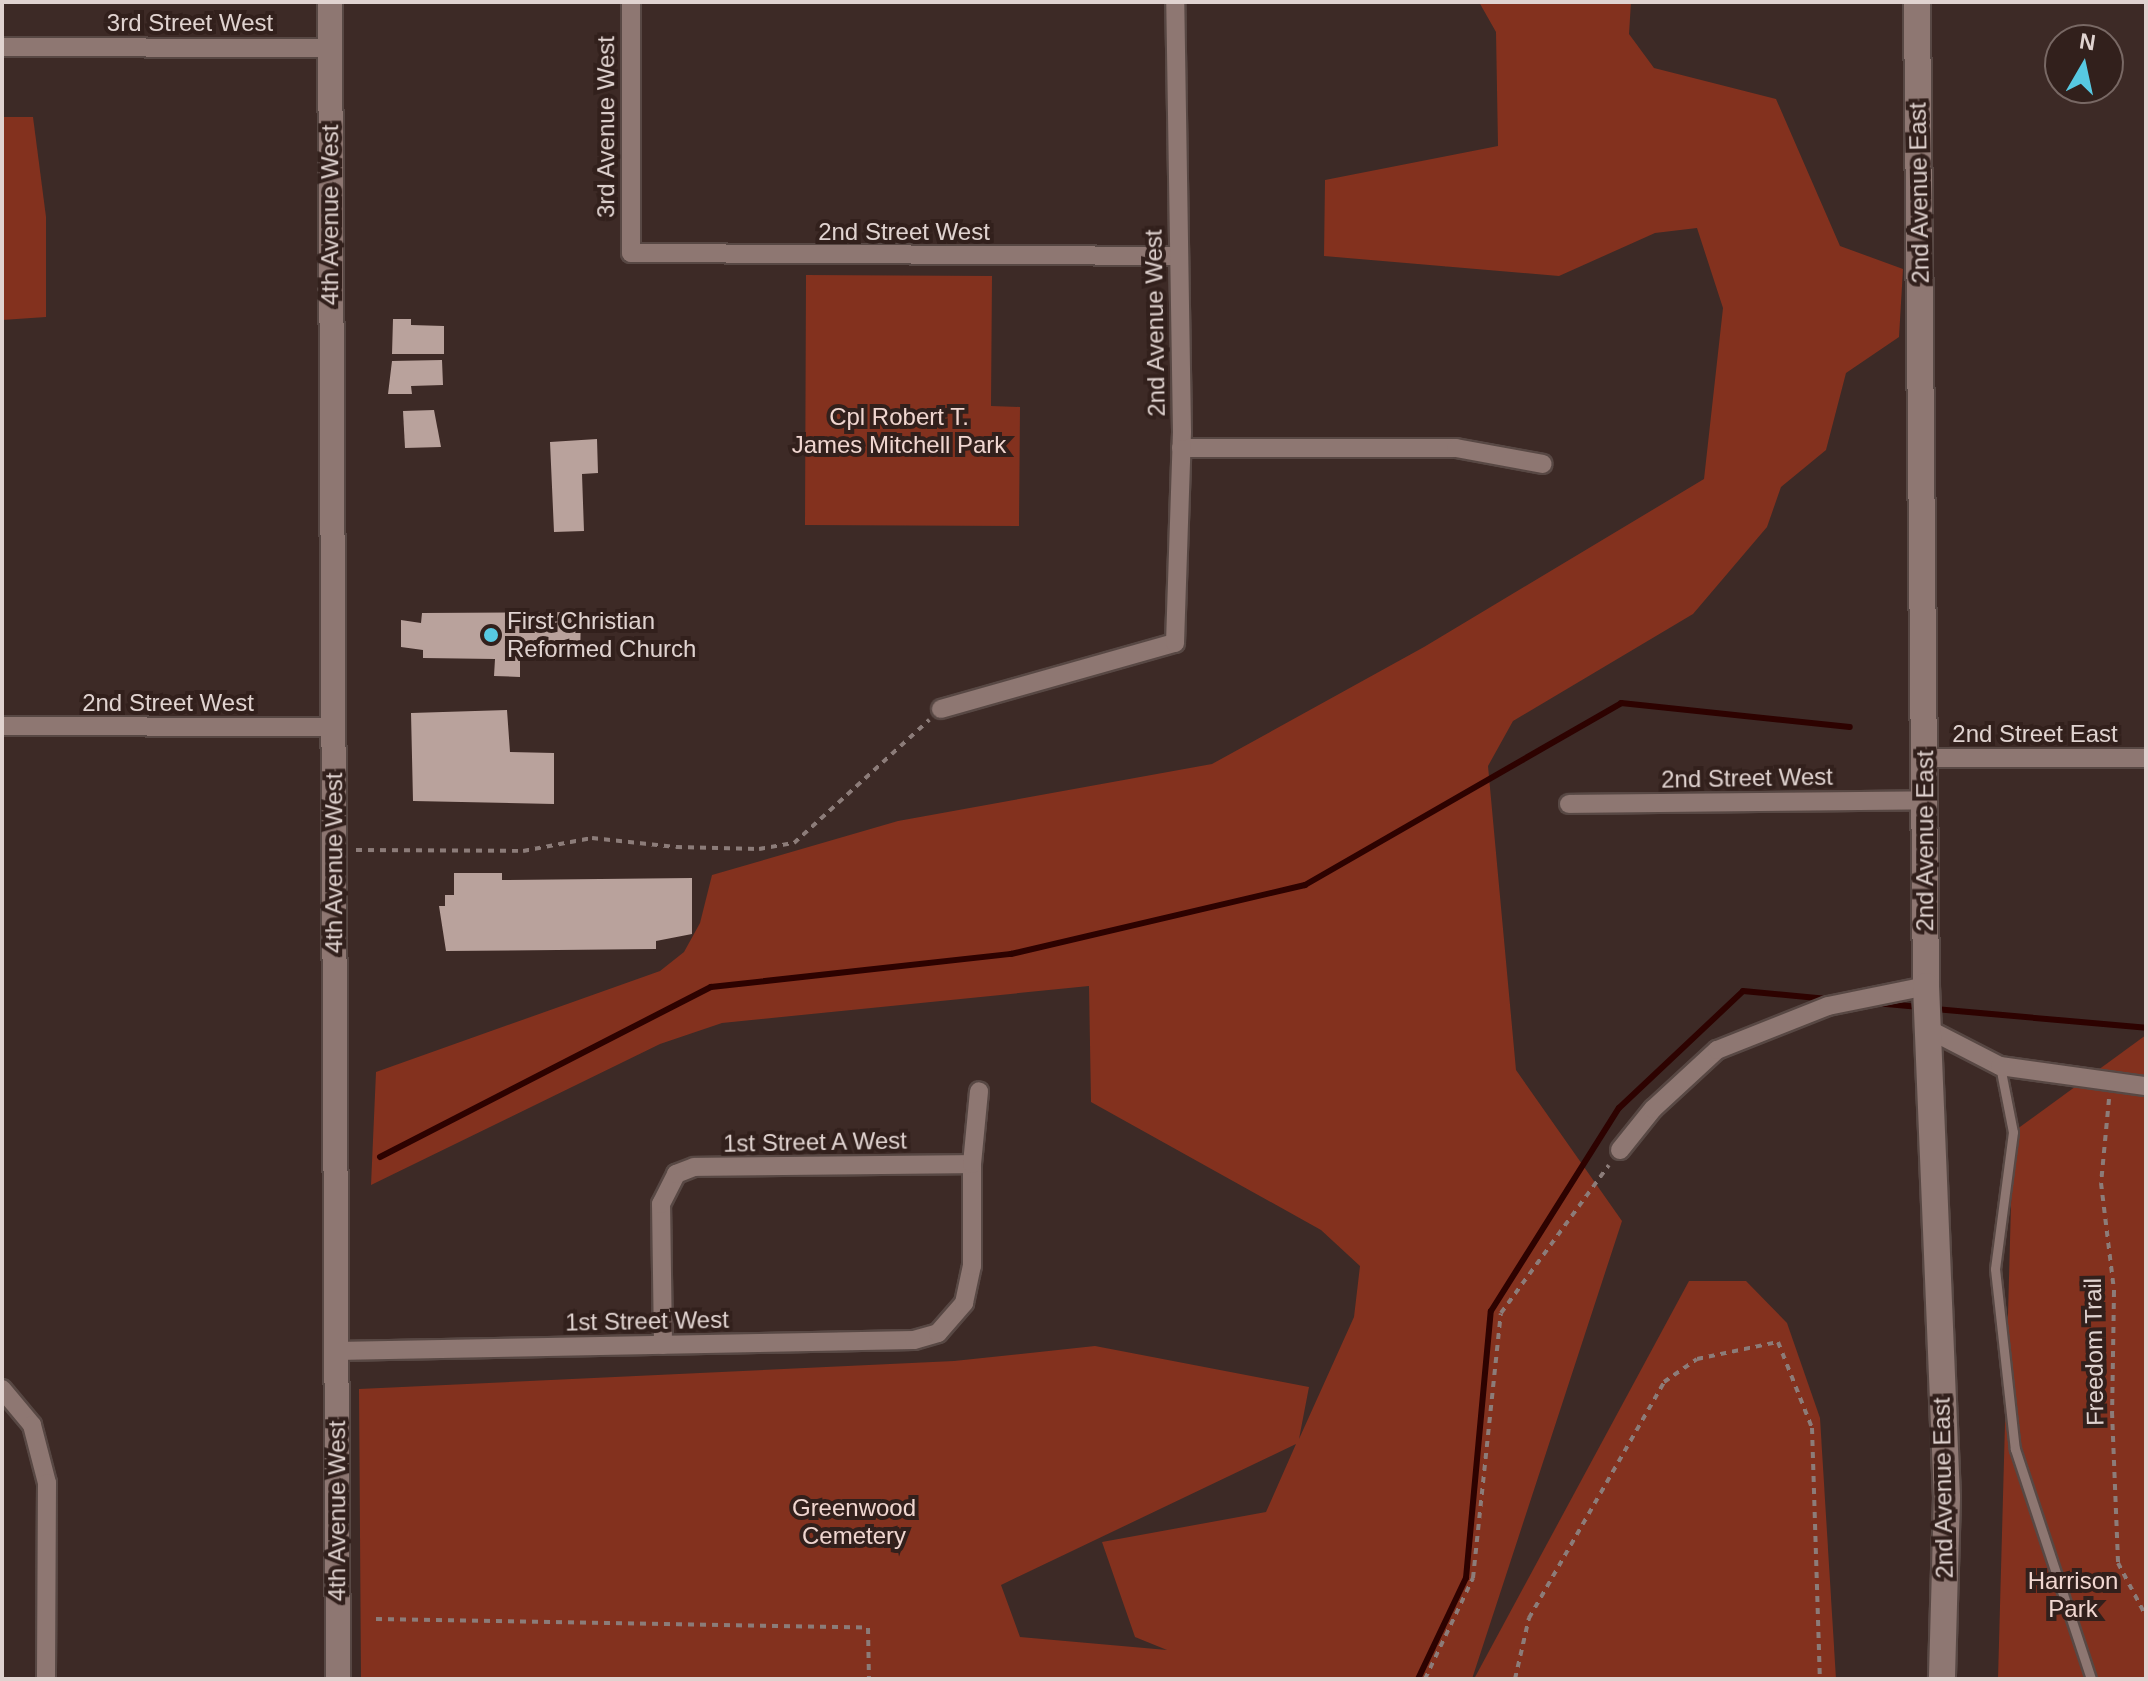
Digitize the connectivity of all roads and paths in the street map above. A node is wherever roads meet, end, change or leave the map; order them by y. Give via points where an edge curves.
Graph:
1 (330, 2) edge
2 (631, 2) edge
3 (1175, 2) edge
4 (1917, 2) edge
5 (2, 47) edge
6 (330, 48) junction
7 (631, 253) joint
8 (1177, 256) junction
9 (1181, 448) junction
10 (1543, 464) dead end
11 (941, 709) joint
12 (2, 726) edge
13 (333, 727) junction
14 (1925, 758) junction
15 (2146, 758) edge
16 (1925, 800) junction
17 (1569, 804) dead end
18 (333, 850) junction
19 (1926, 986) junction
20 (1926, 1028) junction
21 (2000, 1066) junction
22 (2110, 1081) junction
23 (2144, 1086) dead end
24 (979, 1091) dead end
25 (1620, 1150) joint
26 (972, 1164) junction
27 (663, 1345) junction
28 (336, 1351) junction
29 (2, 1389) edge
30 (2146, 1616) edge
31 (376, 1619) dead end
32 (46, 1679) edge
33 (338, 1679) edge
34 (869, 1679) edge
35 (1425, 1679) edge
36 (1515, 1679) edge
37 (1820, 1679) edge
38 (1942, 1679) edge
39 (2091, 1679) edge

1 - 6 street, 4th Avenue West
2 - 7 street, 3rd Avenue West
3 - 8 street, 2nd Avenue West
4 - 14 main road, 2nd Avenue East
5 - 6 street, 3rd Street West
6 - 13 street, 4th Avenue West
7 - 8 street, 2nd Street West
8 - 9 street, 2nd Avenue West
9 - 10 street via 1456,448
9 - 11 street, 2nd Avenue West via 1175,643
11 - 18 path via 794,843 759,849 690,848 592,838 523,851
12 - 13 street, 2nd Street West
13 - 18 street, 4th Avenue West
14 - 15 street, 2nd Street East
14 - 16 main road, 2nd Avenue East
16 - 17 street, 2nd Street West
16 - 19 main road, 2nd Avenue East
18 - 28 street, 4th Avenue West
19 - 20 main road, 2nd Avenue East
19 - 25 street via 1828,1006 1717,1050 1653,1109
20 - 21 street
20 - 38 main road, 2nd Avenue East via 1947,1497
21 - 22 street
21 - 39 lane via 2013,1132 1995,1269 2015,1449
22 - 23 street
22 - 30 path, Freedom Trail via 2101,1183 2114,1291 2118,1563
24 - 26 street
25 - 35 path via 1501,1313 1473,1578
26 - 27 street, 1st Street West via 972,1266 964,1303 938,1333 914,1340
26 - 27 street, 1st Street A West via 694,1167 676,1174 666,1187
27 - 28 street, 1st Street West
28 - 33 street, 4th Avenue West
29 - 32 street via 32,1425 47,1483
31 - 34 path via 868,1628
36 - 37 path via 1529,1618 1664,1382 1697,1359 1778,1342 1812,1428

